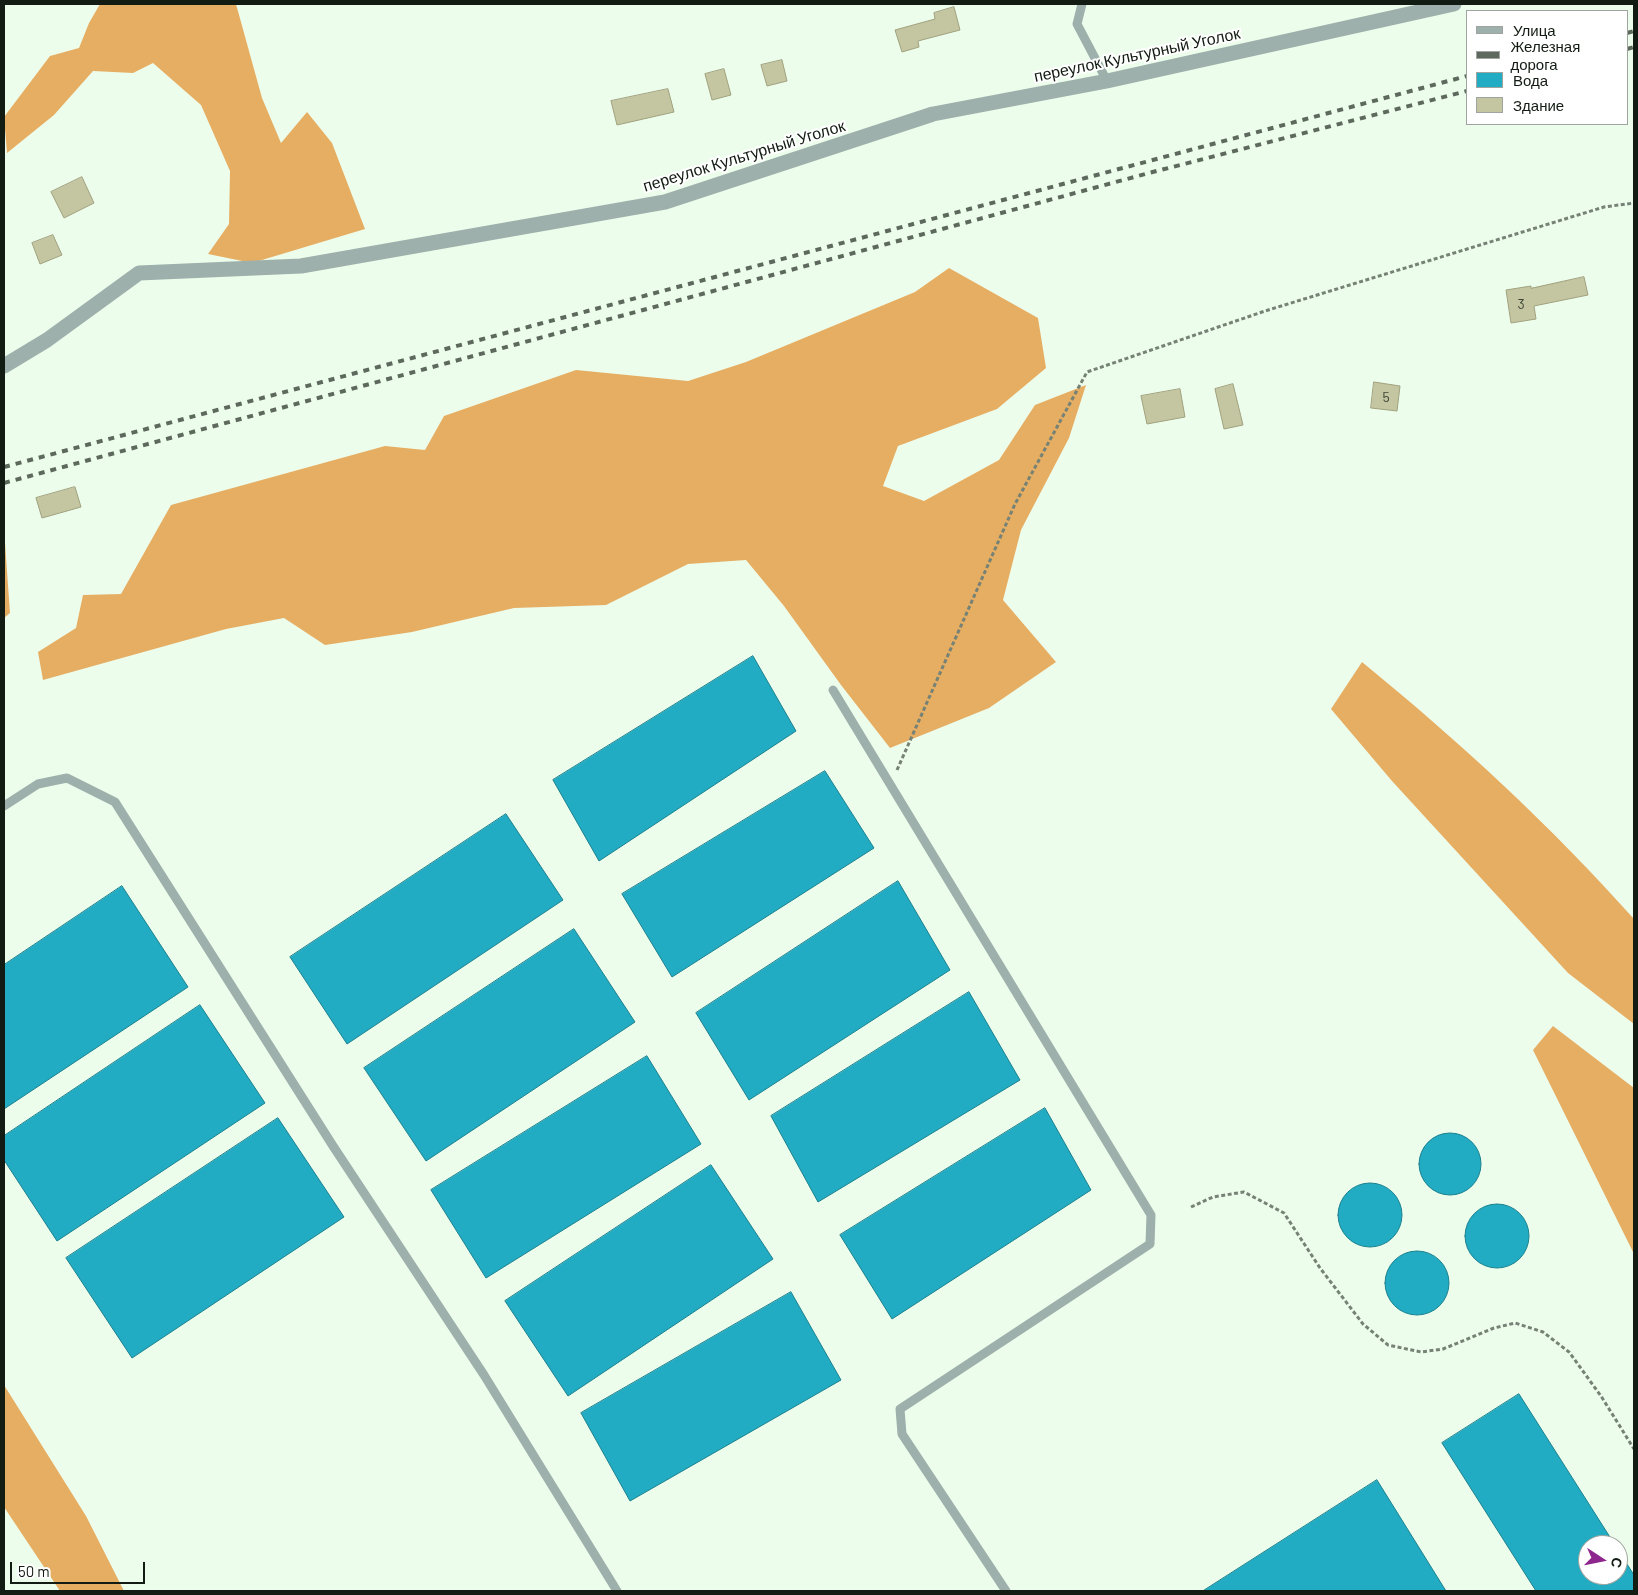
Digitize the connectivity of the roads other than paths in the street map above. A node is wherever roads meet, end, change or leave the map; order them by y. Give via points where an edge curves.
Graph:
1 (1082, 4) edge
2 (1454, 4) edge
3 (1107, 81) junction
4 (4, 366) edge
5 (833, 690) dead end
6 (4, 806) edge
7 (617, 1591) edge
8 (1006, 1591) edge

1 - 3 lane via 1077,24
2 - 3 street, переулок Культурный Уголок
3 - 4 street, переулок Культурный Уголок via 933,114 665,202 301,266 138,273 47,340
5 - 8 lane via 1151,1215 1150,1244 900,1409 902,1434
6 - 7 lane via 38,784 67,778 115,802 338,1154 484,1375

